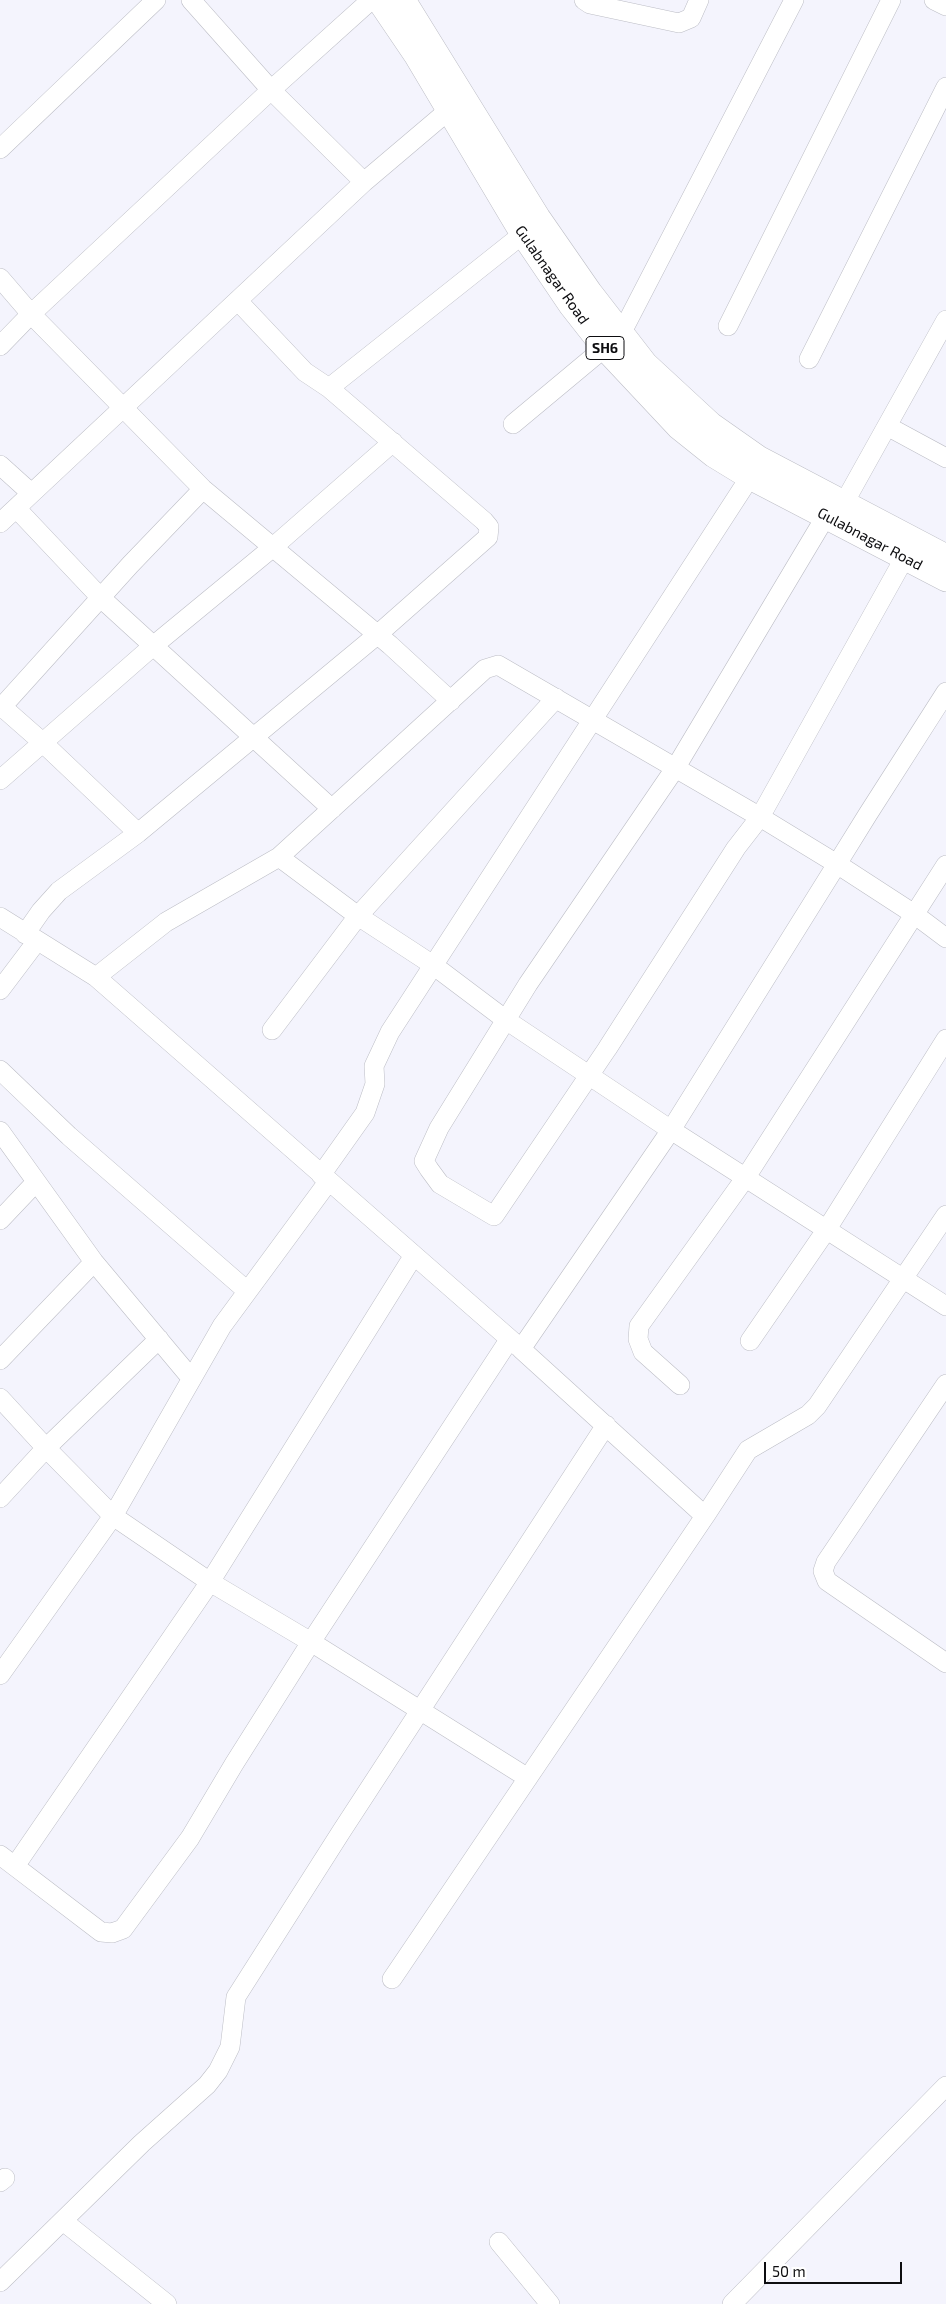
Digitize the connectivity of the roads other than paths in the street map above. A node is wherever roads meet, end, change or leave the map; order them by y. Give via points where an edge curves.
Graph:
1 (156, 0) edge
2 (191, 0) edge
3 (371, 0) edge
4 (379, 0) edge
5 (403, 0) edge
6 (584, 0) edge
7 (699, 0) edge
8 (794, 0) edge
9 (891, 0) edge
10 (934, 0) edge
11 (946, 6) edge
12 (946, 87) edge
13 (271, 90) junction
14 (449, 110) junction
15 (0, 149) edge
16 (364, 182) junction
17 (523, 234) junction
18 (0, 278) edge
19 (238, 300) junction
20 (31, 314) junction
21 (946, 320) edge
22 (728, 326) dead end
23 (612, 340) junction
24 (940, 345) edge
25 (0, 346) edge
26 (808, 360) dead end
27 (329, 388) junction
28 (123, 408) junction
29 (513, 424) dead end
30 (887, 426) junction
31 (393, 442) junction
32 (946, 458) edge
33 (0, 465) edge
34 (750, 477) junction
35 (203, 489) junction
36 (31, 493) junction
37 (16, 508) junction
38 (835, 509) junction
39 (0, 523) edge
40 (272, 548) junction
41 (905, 557) junction
42 (946, 557) edge
43 (946, 579) edge
44 (101, 598) junction
45 (377, 636) junction
46 (153, 646) junction
47 (946, 692) edge
48 (556, 698) junction
49 (451, 701) junction
50 (1, 707) edge
51 (592, 718) junction
52 (253, 736) junction
53 (42, 741) junction
54 (676, 767) junction
55 (0, 780) edge
56 (332, 809) junction
57 (760, 817) junction
58 (138, 833) junction
59 (279, 857) junction
60 (836, 864) junction
61 (946, 866) edge
62 (914, 914) junction
63 (358, 916) junction
64 (0, 917) edge
65 (31, 937) junction
66 (946, 938) edge
67 (433, 965) junction
68 (96, 978) junction
69 (0, 990) edge
70 (506, 1020) junction
71 (272, 1030) dead end
72 (946, 1039) edge
73 (0, 1070) edge
74 (588, 1075) junction
75 (671, 1130) junction
76 (0, 1131) edge
77 (746, 1177) junction
78 (324, 1178) junction
79 (36, 1182) junction
80 (946, 1215) edge
81 (0, 1220) edge
82 (826, 1229) junction
83 (414, 1255) junction
84 (94, 1262) junction
85 (904, 1279) junction
86 (246, 1290) junction
87 (946, 1306) edge
88 (159, 1339) junction
89 (750, 1341) dead end
90 (515, 1344) junction
91 (0, 1360) edge
92 (191, 1378) junction
93 (946, 1384) edge
94 (680, 1385) dead end
95 (0, 1398) edge
96 (606, 1425) junction
97 (46, 1448) junction
98 (0, 1498) edge
99 (114, 1516) junction
100 (705, 1516) junction
101 (210, 1582) junction
102 (311, 1642) junction
103 (946, 1663) edge
104 (0, 1675) edge
105 (420, 1712) junction
106 (528, 1778) junction
107 (8, 1860) edge
108 (392, 1979) dead end
109 (946, 2086) edge
110 (63, 2221) junction
111 (499, 2242) dead end
112 (0, 2282) edge
113 (159, 2302) edge
114 (550, 2304) edge
115 (732, 2304) edge

1 - 15 street
2 - 13 street
3 - 13 street
4 - 14 main road, Gulabnagar Road / SH6
5 - 23 main road, Gulabnagar Road / SH6
6 - 7 street via 679,23 691,18
8 - 23 street
9 - 22 street
10 - 11 street
12 - 26 street
13 - 16 street
13 - 20 street
14 - 16 street
14 - 17 main road, Gulabnagar Road / SH6
16 - 19 street
17 - 23 main road, Gulabnagar Road / SH6 via 571,305
17 - 27 street
18 - 20 street
19 - 27 street via 305,372
19 - 28 street
20 - 25 street
20 - 28 street
21 - 24 street
23 - 29 street
23 - 34 main road, Gulabnagar Road / SH6 via 679,427 714,455
23 - 38 main road, Gulabnagar Road / SH6 via 645,364 711,426
24 - 30 street
27 - 31 street
28 - 35 street
28 - 36 street
30 - 32 street
30 - 38 street
31 - 40 street
31 - 45 street via 484,521 490,533
33 - 36 street
34 - 38 main road, Gulabnagar Road / SH6
34 - 51 street
35 - 40 street
35 - 44 street
36 - 37 street
37 - 39 street
37 - 44 street
38 - 41 main road, Gulabnagar Road / SH6
38 - 42 main road, Gulabnagar Road / SH6
38 - 54 street
40 - 45 street
40 - 46 street
41 - 43 main road, Gulabnagar Road / SH6
41 - 57 street
44 - 46 street
44 - 50 street
45 - 49 street
45 - 52 street
46 - 52 street
46 - 53 street
47 - 60 street
48 - 49 street via 498,665 484,669
48 - 51 street
48 - 63 street
49 - 56 street
50 - 53 street
51 - 54 street
51 - 67 street
52 - 56 street
52 - 58 street
53 - 55 street
53 - 58 street
54 - 57 street
54 - 70 street
56 - 59 street
57 - 60 street
57 - 74 street via 736,848
58 - 65 street via 59,891 41,911
59 - 63 street
59 - 68 street via 166,922
60 - 62 street
60 - 75 street
61 - 62 street
62 - 66 street
62 - 77 street
63 - 67 street
63 - 71 street
64 - 65 street
65 - 68 street
65 - 69 street
67 - 70 street
67 - 78 street via 378,1054 374,1066 375,1084 365,1113
68 - 78 street
70 - 74 street
70 - 74 street via 439,1128 424,1161 440,1184 494,1216
72 - 82 street
73 - 86 street via 69,1136
74 - 75 street
75 - 77 street
75 - 90 street
76 - 79 street
77 - 82 street
77 - 94 street via 639,1326 638,1339 643,1352
78 - 83 street
78 - 86 street
79 - 81 street
79 - 84 street
80 - 85 street
82 - 85 street
82 - 89 street
83 - 90 street
83 - 101 street
84 - 88 street
84 - 91 street
85 - 87 street
85 - 100 street via 817,1406 808,1415 748,1450
86 - 92 street
88 - 92 street
88 - 97 street
90 - 96 street
90 - 102 street
92 - 99 street
93 - 103 street via 823,1571 827,1581
95 - 97 street
96 - 100 street
96 - 105 street
97 - 98 street
97 - 99 street
99 - 101 street
99 - 104 street
100 - 106 street
101 - 102 street
101 - 107 street
102 - 105 street
102 - 107 street via 190,1838 123,1928 112,1933 101,1932
105 - 106 street
105 - 110 street via 236,1997 230,2047 218,2071
106 - 108 street
109 - 115 street
110 - 112 street
110 - 113 street
111 - 114 street

